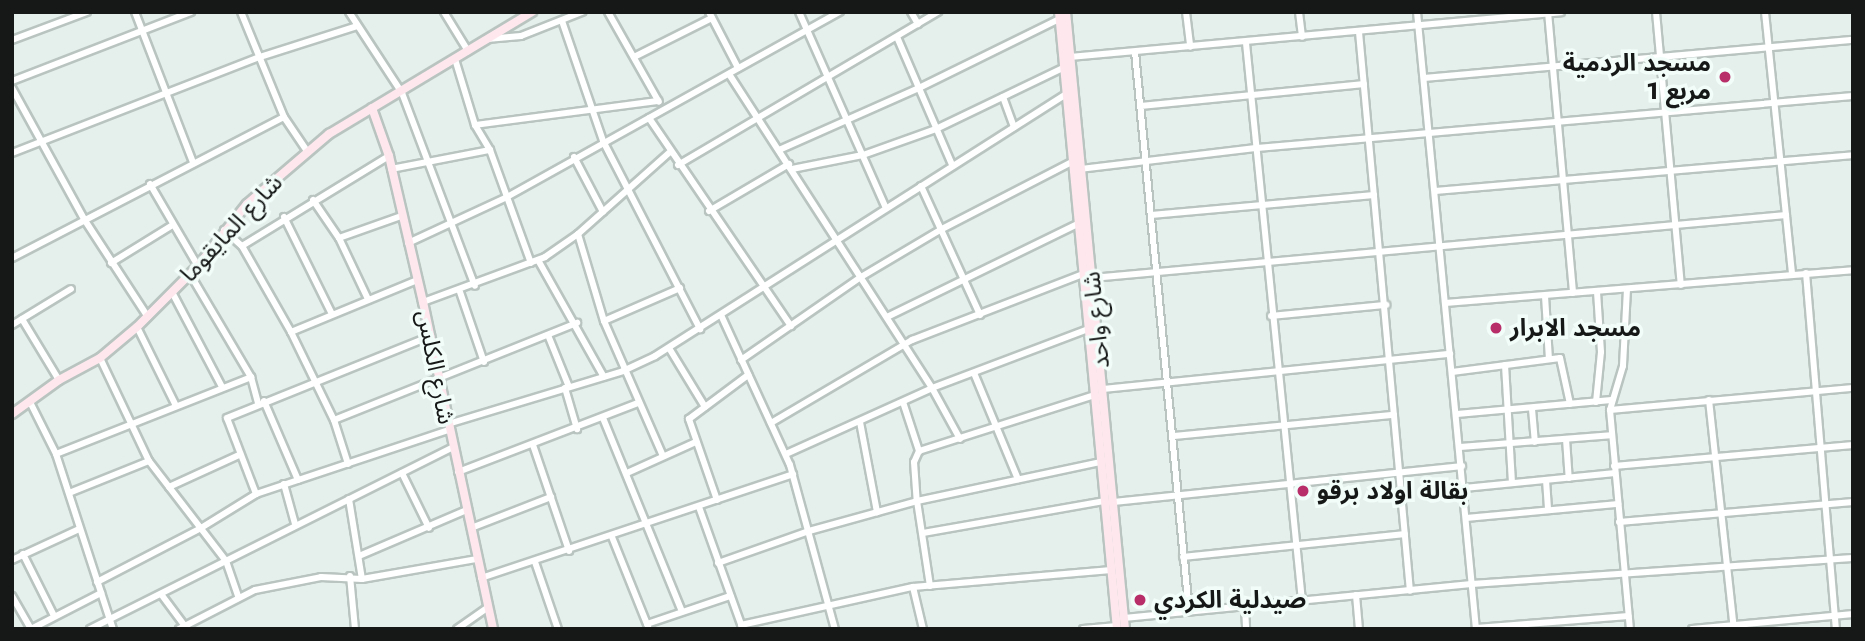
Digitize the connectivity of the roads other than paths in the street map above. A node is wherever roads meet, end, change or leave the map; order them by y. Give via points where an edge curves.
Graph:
1 (87, 12) edge
2 (135, 12) edge
3 (191, 12) edge
4 (242, 12) edge
5 (349, 12) edge
6 (444, 12) edge
7 (532, 12) edge
8 (582, 12) edge
9 (608, 12) edge
10 (799, 12) edge
11 (840, 12) edge
12 (911, 12) edge
13 (938, 12) edge
14 (1186, 12) edge
15 (1299, 12) edge
16 (1417, 12) edge
17 (1561, 12) edge
18 (1657, 12) edge
19 (1765, 12) edge
20 (1548, 13) edge
21 (1061, 14) edge
22 (711, 15) edge
23 (517, 16) edge
24 (562, 21) junction
25 (918, 24) junction
26 (1418, 25) junction
27 (356, 26) junction
28 (142, 31) junction
29 (810, 31) junction
30 (1359, 32) junction
31 (897, 37) junction
32 (1303, 37) junction
33 (12, 40) edge
34 (487, 40) junction
35 (1853, 40) edge
36 (1246, 43) junction
37 (1190, 47) junction
38 (1769, 47) junction
39 (468, 51) junction
40 (1136, 52) junction
41 (260, 57) junction
42 (634, 57) junction
43 (1070, 57) junction
44 (1661, 57) junction
45 (455, 59) junction
46 (738, 68) junction
47 (1063, 68) junction
48 (1554, 68) junction
49 (729, 74) junction
50 (831, 76) junction
51 (1424, 78) junction
52 (12, 81) edge
53 (1364, 84) junction
54 (12, 88) edge
55 (919, 89) junction
56 (1070, 92) junction
57 (402, 93) junction
58 (168, 94) junction
59 (1252, 96) junction
60 (1853, 96) edge
61 (1003, 97) junction
62 (658, 101) junction
63 (20, 102) junction
64 (1774, 102) junction
65 (640, 104) junction
66 (12, 106) edge
67 (1141, 106) junction
68 (372, 108) junction
69 (663, 110) junction
70 (592, 112) junction
71 (1667, 112) junction
72 (284, 117) junction
73 (647, 119) junction
74 (756, 120) junction
75 (849, 121) junction
76 (1559, 124) junction
77 (475, 125) junction
78 (1014, 127) junction
79 (936, 129) junction
80 (1429, 133) junction
81 (1369, 138) junction
82 (603, 141) junction
83 (40, 142) junction
84 (1257, 148) junction
85 (489, 150) junction
86 (779, 150) junction
87 (307, 151) junction
88 (12, 153) edge
89 (669, 153) junction
90 (863, 155) junction
91 (1853, 155) edge
92 (389, 156) junction
93 (575, 157) junction
94 (1780, 160) junction
95 (1146, 161) junction
96 (193, 162) junction
97 (1072, 162) junction
98 (429, 164) junction
99 (678, 165) junction
100 (952, 166) junction
101 (790, 167) junction
102 (391, 169) junction
103 (1080, 169) junction
104 (1672, 172) junction
105 (1562, 181) junction
106 (150, 184) junction
107 (921, 186) junction
108 (627, 189) junction
109 (1435, 191) junction
110 (1374, 195) junction
111 (507, 197) junction
112 (313, 200) junction
113 (1262, 206) junction
114 (886, 208) junction
115 (709, 211) junction
116 (603, 212) junction
117 (1151, 215) junction
118 (1786, 215) junction
119 (401, 216) junction
120 (284, 217) junction
121 (84, 219) junction
122 (452, 224) junction
123 (1078, 224) junction
124 (171, 226) junction
125 (1676, 226) junction
126 (224, 230) junction
127 (940, 230) junction
128 (578, 234) junction
129 (1568, 236) junction
130 (339, 238) junction
131 (835, 239) junction
132 (408, 243) junction
133 (242, 246) junction
134 (1440, 246) junction
135 (1381, 250) junction
136 (12, 258) edge
137 (1267, 260) junction
138 (535, 262) junction
139 (111, 263) junction
140 (198, 266) junction
141 (1157, 270) junction
142 (1853, 270) edge
143 (1806, 273) junction
144 (190, 274) junction
145 (1792, 274) junction
146 (1087, 276) junction
147 (861, 277) junction
148 (417, 280) junction
149 (963, 280) junction
150 (1681, 285) junction
151 (475, 286) junction
152 (680, 288) junction
153 (764, 288) junction
154 (71, 289) dead end
155 (1627, 289) junction
156 (1597, 291) junction
157 (172, 292) junction
158 (460, 292) junction
159 (1573, 293) junction
160 (1545, 296) junction
161 (368, 299) junction
162 (424, 302) junction
163 (1445, 303) junction
164 (1386, 305) junction
165 (332, 314) junction
166 (721, 315) junction
167 (980, 315) junction
168 (1271, 316) junction
169 (148, 317) junction
170 (887, 317) junction
171 (22, 319) junction
172 (604, 321) junction
173 (577, 323) junction
174 (12, 325) edge
175 (791, 326) junction
176 (137, 327) junction
177 (700, 329) junction
178 (1088, 329) junction
179 (291, 332) junction
180 (548, 335) junction
181 (431, 336) junction
182 (904, 344) junction
183 (669, 348) junction
184 (1450, 354) junction
185 (100, 358) junction
186 (1549, 359) junction
187 (741, 360) junction
188 (1391, 360) junction
189 (484, 362) junction
190 (1505, 365) junction
191 (1276, 370) junction
192 (623, 371) junction
193 (1452, 372) junction
194 (974, 373) junction
195 (748, 376) junction
196 (251, 377) junction
197 (604, 377) junction
198 (1097, 378) junction
199 (441, 379) junction
200 (59, 380) junction
201 (1168, 382) junction
202 (316, 385) junction
203 (222, 387) junction
204 (567, 387) junction
205 (1853, 387) edge
206 (932, 388) junction
207 (1103, 389) junction
208 (1815, 390) junction
209 (1094, 395) junction
210 (1611, 400) junction
211 (1709, 400) junction
212 (1596, 401) junction
213 (30, 402) junction
214 (261, 402) junction
215 (903, 402) junction
216 (638, 403) junction
217 (1570, 404) junction
218 (176, 405) junction
219 (705, 407) junction
220 (1532, 409) junction
221 (1610, 410) junction
222 (1507, 411) junction
223 (12, 414) edge
224 (1457, 414) junction
225 (1394, 415) junction
226 (603, 418) junction
227 (334, 421) junction
228 (860, 422) junction
229 (771, 423) junction
230 (131, 424) junction
231 (1283, 424) junction
232 (448, 427) junction
233 (997, 428) junction
234 (577, 429) junction
235 (1611, 435) junction
236 (1174, 436) junction
237 (960, 439) junction
238 (1566, 439) junction
239 (696, 442) junction
240 (1535, 442) junction
241 (1510, 444) junction
242 (533, 445) junction
243 (1853, 445) edge
244 (1460, 447) junction
245 (1820, 447) junction
246 (452, 448) junction
247 (919, 451) junction
248 (56, 454) junction
249 (786, 454) junction
250 (239, 455) junction
251 (663, 456) junction
252 (1717, 457) junction
253 (149, 461) junction
254 (1100, 462) junction
255 (348, 464) junction
256 (1462, 466) junction
257 (1615, 470) junction
258 (458, 472) junction
259 (402, 473) junction
260 (627, 473) junction
261 (1399, 473) junction
262 (793, 474) junction
263 (1569, 478) junction
264 (1018, 479) junction
265 (298, 480) junction
266 (1546, 480) junction
267 (1290, 483) junction
268 (1512, 483) junction
269 (284, 485) junction
270 (169, 487) junction
271 (1464, 488) junction
272 (69, 493) junction
273 (256, 494) junction
274 (1176, 495) junction
275 (551, 497) junction
276 (349, 499) junction
277 (717, 500) junction
278 (917, 501) junction
279 (1109, 502) junction
280 (1853, 502) edge
281 (1618, 503) junction
282 (1824, 504) junction
283 (699, 507) junction
284 (467, 510) junction
285 (1548, 510) junction
286 (877, 512) junction
287 (1723, 513) junction
288 (1466, 518) junction
289 (1619, 522) junction
290 (295, 524) junction
291 (645, 525) junction
292 (79, 528) junction
293 (201, 528) junction
294 (429, 528) junction
295 (471, 528) junction
296 (809, 531) junction
297 (923, 533) junction
298 (1405, 534) junction
299 (612, 537) junction
300 (1296, 544) junction
301 (569, 551) junction
302 (23, 554) junction
303 (359, 556) junction
304 (1184, 556) junction
305 (1853, 558) edge
306 (477, 559) junction
307 (12, 560) edge
308 (1829, 560) junction
309 (226, 561) junction
310 (535, 562) junction
311 (718, 563) junction
312 (1728, 568) junction
313 (1111, 570) junction
314 (350, 576) junction
315 (1625, 577) junction
316 (481, 578) junction
317 (362, 579) junction
318 (97, 582) junction
319 (1471, 584) junction
320 (930, 586) junction
321 (913, 587) junction
322 (1410, 590) junction
323 (101, 593) junction
324 (161, 594) junction
325 (1356, 595) junction
326 (12, 596) edge
327 (238, 596) junction
328 (730, 596) junction
329 (1302, 601) junction
330 (830, 603) junction
331 (1245, 607) junction
332 (487, 608) junction
333 (1189, 611) junction
334 (682, 612) junction
335 (1853, 614) edge
336 (1835, 615) junction
337 (54, 616) junction
338 (1629, 616) junction
339 (1124, 618) junction
340 (108, 620) junction
341 (648, 626) edge
342 (742, 627) edge
343 (1734, 627) edge
344 (184, 628) edge
345 (1119, 628) edge
346 (90, 629) edge
347 (113, 629) edge
348 (355, 629) edge
349 (457, 629) edge
350 (493, 629) edge
351 (558, 629) edge
352 (835, 629) edge
353 (923, 629) edge
354 (1083, 629) edge
355 (1246, 629) edge
356 (1359, 629) edge
357 (1476, 629) edge
358 (1630, 629) edge
359 (1692, 629) edge
360 (1836, 629) edge

1 - 33 street
2 - 28 street
3 - 28 street
4 - 41 street
5 - 27 street
6 - 39 street
7 - 23 street, شارع المايقوما
8 - 24 street
9 - 42 street
10 - 29 street
11 - 29 street
12 - 25 street
13 - 25 street
14 - 37 street
15 - 32 street
16 - 26 street
17 - 20 street
18 - 44 street
19 - 38 street
20 - 26 street
20 - 48 street
21 - 43 street, شارع واحد
21 - 47 street, شارع واحد
21 - 55 street
22 - 42 street
22 - 46 street
23 - 34 street, شارع المايقوما
24 - 34 street via 521,36
24 - 70 street
25 - 31 street
26 - 30 street
26 - 51 street
27 - 41 street
27 - 57 street
28 - 52 street
28 - 58 street
29 - 46 street
29 - 50 street
30 - 32 street
30 - 53 street
31 - 50 street
31 - 55 street
32 - 36 street
34 - 39 street, شارع المايقوما
35 - 38 street
36 - 37 street
36 - 59 street
37 - 40 street
38 - 44 street
38 - 64 street
39 - 45 street, شارع المايقوما
40 - 43 street
40 - 67 street
41 - 58 street
41 - 72 street
42 - 62 street
43 - 56 street, شارع واحد
44 - 48 street
44 - 71 street
45 - 57 street, شارع المايقوما
45 - 77 street
46 - 49 street
47 - 56 street, شارع واحد
47 - 61 street
48 - 51 street
48 - 76 street
49 - 69 street
49 - 74 street
50 - 74 street
50 - 75 street
51 - 80 street
53 - 59 street
53 - 81 street
54 - 63 street
55 - 75 street
55 - 79 street
56 - 78 street
56 - 97 street, شارع واحد
56 - 103 street, شارع واحد
57 - 68 street, شارع المايقوما
57 - 98 street
58 - 83 street
58 - 96 street
59 - 67 street
59 - 84 street
60 - 64 street
61 - 78 street
61 - 79 street
62 - 65 street
62 - 69 street
63 - 66 street
63 - 83 street
64 - 71 street
64 - 94 street
65 - 70 street
65 - 73 street
67 - 95 street
68 - 87 street, شارع المايقوما
68 - 92 street, شارع الكلس
69 - 73 street
70 - 77 street
70 - 82 street
71 - 76 street
71 - 104 street
72 - 87 street
72 - 96 street
73 - 82 street
73 - 89 street
74 - 86 street
74 - 99 street
75 - 86 street
75 - 90 street
76 - 80 street
76 - 105 street
77 - 85 street
78 - 100 street
79 - 90 street
79 - 100 street
80 - 81 street
80 - 109 street
81 - 84 street
81 - 110 street
82 - 93 street
82 - 108 street
83 - 88 street
83 - 121 street
84 - 95 street
84 - 113 street
85 - 98 street
85 - 111 street
86 - 101 street
87 - 126 street, شارع المايقوما
89 - 99 street
89 - 108 street
90 - 101 street
90 - 114 street
91 - 94 street
92 - 102 street, شارع الكلس
92 - 112 street
93 - 111 street
93 - 116 street
94 - 104 street
94 - 118 street
95 - 103 street
95 - 117 street
96 - 106 street
97 - 123 street, شارع واحد
97 - 127 street
98 - 102 street
98 - 122 street
99 - 115 street
100 - 107 street
101 - 115 street
101 - 131 street
102 - 119 street, شارع الكلس
103 - 146 street, شارع واحد
104 - 105 street
104 - 125 street
105 - 109 street
105 - 129 street
106 - 121 street
106 - 124 street
107 - 114 street
107 - 127 street
108 - 116 street
108 - 152 street
109 - 134 street
110 - 113 street
110 - 135 street
111 - 122 street
111 - 138 street
112 - 120 street
112 - 130 street
113 - 117 street
113 - 137 street
114 - 131 street
115 - 153 street
116 - 128 street
117 - 141 street
118 - 125 street
118 - 145 street
119 - 130 street
119 - 132 street, شارع الكلس
120 - 133 street
120 - 165 street
121 - 136 street
121 - 139 street
122 - 132 street
122 - 151 street
123 - 146 street, شارع واحد
123 - 149 street
124 - 139 street
124 - 140 street
125 - 129 street
125 - 150 street
126 - 133 street
126 - 140 street, شارع المايقوما
127 - 147 street
127 - 149 street
128 - 138 street
128 - 172 street
129 - 134 street
129 - 159 street
130 - 161 street
131 - 147 street
131 - 153 street
132 - 148 street, شارع الكلس
133 - 179 street
134 - 135 street
134 - 163 street
135 - 137 street
135 - 164 street
137 - 141 street
137 - 168 street
138 - 151 street
138 - 173 street
139 - 169 street
140 - 144 street, شارع المايقوما
141 - 146 street
141 - 201 street
142 - 143 street
143 - 145 street
143 - 208 street
144 - 157 street, شارع المايقوما
144 - 196 street
145 - 150 street
146 - 167 street
146 - 178 street, شارع واحد
146 - 198 street, شارع واحد
147 - 170 street
147 - 175 street
148 - 161 street
148 - 162 street, شارع الكلس
149 - 167 street
149 - 170 street
150 - 155 street
151 - 158 street
152 - 172 street
152 - 177 street
153 - 166 street
153 - 175 street
154 - 171 street
155 - 156 street
155 - 210 street via 1623,366
156 - 159 street
156 - 212 street via 1601,352
157 - 169 street, شارع المايقوما
157 - 203 street
158 - 162 street
158 - 189 street
159 - 160 street
160 - 163 street
160 - 186 street
161 - 165 street
162 - 181 street, شارع الكلس
163 - 184 street
164 - 168 street
164 - 188 street
165 - 179 street
166 - 177 street
166 - 187 street
167 - 182 street
168 - 191 street
169 - 176 street, شارع المايقوما
170 - 182 street
171 - 174 street
171 - 200 street
172 - 192 street
173 - 180 street
173 - 197 street
175 - 187 street
176 - 185 street, شارع المايقوما
176 - 218 street
177 - 183 street
178 - 194 street
178 - 198 street, شارع واحد
179 - 202 street
180 - 189 street
180 - 204 street
181 - 199 street, شارع الكلس
181 - 202 street
182 - 206 street
182 - 229 street
183 - 192 street
183 - 219 street
184 - 188 street
184 - 193 street
185 - 200 street, شارع المايقوما
185 - 230 street
186 - 190 street
186 - 217 street via 1563,359
187 - 195 street
188 - 191 street
188 - 225 street
189 - 199 street
190 - 193 street
190 - 222 street
191 - 201 street
191 - 231 street
192 - 197 street
192 - 216 street
193 - 224 street
194 - 206 street
194 - 233 street
195 - 219 street
195 - 229 street
196 - 203 street
196 - 214 street
197 - 204 street
198 - 207 street, شارع واحد
198 - 209 street, شارع واحد
199 - 227 street
199 - 232 street, شارع الكلس
200 - 213 street, شارع المايقوما
201 - 207 street
201 - 236 street
202 - 214 street
202 - 227 street
203 - 218 street
204 - 232 street
204 - 234 street
205 - 208 street
206 - 215 street
206 - 237 street
207 - 279 street, شارع واحد
208 - 211 street
208 - 245 street
209 - 233 street
209 - 254 street, شارع واحد
210 - 212 street
210 - 221 street
211 - 221 street
211 - 252 street
212 - 217 street
213 - 223 street, شارع المايقوما
213 - 248 street
214 - 250 street via 226,420
214 - 265 street
215 - 228 street
215 - 247 street
216 - 226 street
216 - 251 street
217 - 220 street
218 - 230 street
219 - 239 street via 689,419
220 - 222 street
220 - 240 street
221 - 235 street
222 - 224 street
222 - 241 street
224 - 244 street
225 - 231 street
225 - 261 street
226 - 234 street
226 - 260 street
227 - 255 street
228 - 249 street
228 - 286 street
229 - 249 street
230 - 248 street
230 - 253 street
231 - 236 street
231 - 267 street
232 - 246 street, شارع الكلس
232 - 255 street
233 - 237 street
233 - 264 street
234 - 242 street
235 - 238 street
235 - 257 street
236 - 274 street
237 - 247 street
238 - 240 street
238 - 263 street
239 - 251 street
239 - 277 street
240 - 241 street
241 - 244 street
241 - 268 street
242 - 258 street
242 - 275 street
243 - 245 street
244 - 256 street
245 - 252 street
245 - 282 street
246 - 258 street, شارع الكلس
246 - 259 street
247 - 278 street via 914,462
248 - 272 street
249 - 262 street
250 - 270 street
250 - 273 street
251 - 260 street
252 - 257 street
252 - 287 street
253 - 270 street
253 - 272 street
254 - 264 street
254 - 279 street, شارع واحد
255 - 265 street
256 - 261 street
256 - 271 street
257 - 263 street
257 - 281 street
258 - 284 street, شارع الكلس
259 - 276 street
259 - 294 street
260 - 291 street
261 - 267 street
261 - 298 street
262 - 277 street
262 - 296 street
263 - 266 street
264 - 278 street
265 - 269 street
266 - 268 street
266 - 285 street
267 - 274 street
267 - 300 street
268 - 271 street
269 - 273 street
269 - 290 street
270 - 293 street
271 - 288 street
272 - 292 street
273 - 293 street
274 - 279 street
274 - 304 street
275 - 295 street
275 - 301 street
276 - 290 street
276 - 303 street
277 - 283 street
278 - 286 street
278 - 297 street
279 - 297 street
279 - 313 street, شارع واحد
279 - 339 street, شارع واحد
280 - 282 street
281 - 285 street
281 - 289 street
282 - 287 street
282 - 308 street
283 - 291 street
283 - 311 street
284 - 294 street
284 - 295 street, شارع الكلس
285 - 288 street
286 - 296 street
287 - 289 street
287 - 312 street
288 - 319 street
289 - 315 street
290 - 309 street
291 - 299 street
291 - 334 street
292 - 302 street
292 - 318 street
293 - 309 street
293 - 318 street
294 - 303 street
295 - 306 street, شارع الكلس
296 - 311 street
296 - 330 street
297 - 320 street
298 - 300 street
298 - 322 street
299 - 301 street
299 - 341 street
300 - 304 street
300 - 329 street
301 - 310 street
302 - 307 street
302 - 337 street
303 - 317 street
304 - 333 street
305 - 308 street
306 - 316 street, شارع الكلس
306 - 317 street
308 - 312 street
308 - 336 street
309 - 324 street
309 - 327 street
310 - 316 street
310 - 351 street
311 - 328 street
312 - 315 street
312 - 343 street
313 - 320 street
313 - 345 street, شارع واحد
314 - 317 street
314 - 327 street via 301,580
314 - 348 street
315 - 319 street
315 - 338 street
316 - 332 street, شارع الكلس
318 - 323 street
319 - 322 street
319 - 357 street
320 - 321 street
321 - 330 street
321 - 353 street
322 - 325 street
323 - 337 street
323 - 340 street
324 - 340 street
324 - 344 street
325 - 329 street
325 - 356 street
326 - 337 street via 31,629
327 - 344 street
328 - 334 street
328 - 342 street
329 - 331 street
330 - 342 street
330 - 352 street
331 - 333 street
331 - 355 street
332 - 349 street
332 - 350 street, شارع الكلس
333 - 339 street
334 - 341 street
335 - 336 street
336 - 343 street
336 - 360 street
338 - 357 street
338 - 358 street
339 - 345 street, شارع واحد
340 - 346 street
340 - 347 street
343 - 359 street
345 - 354 street

